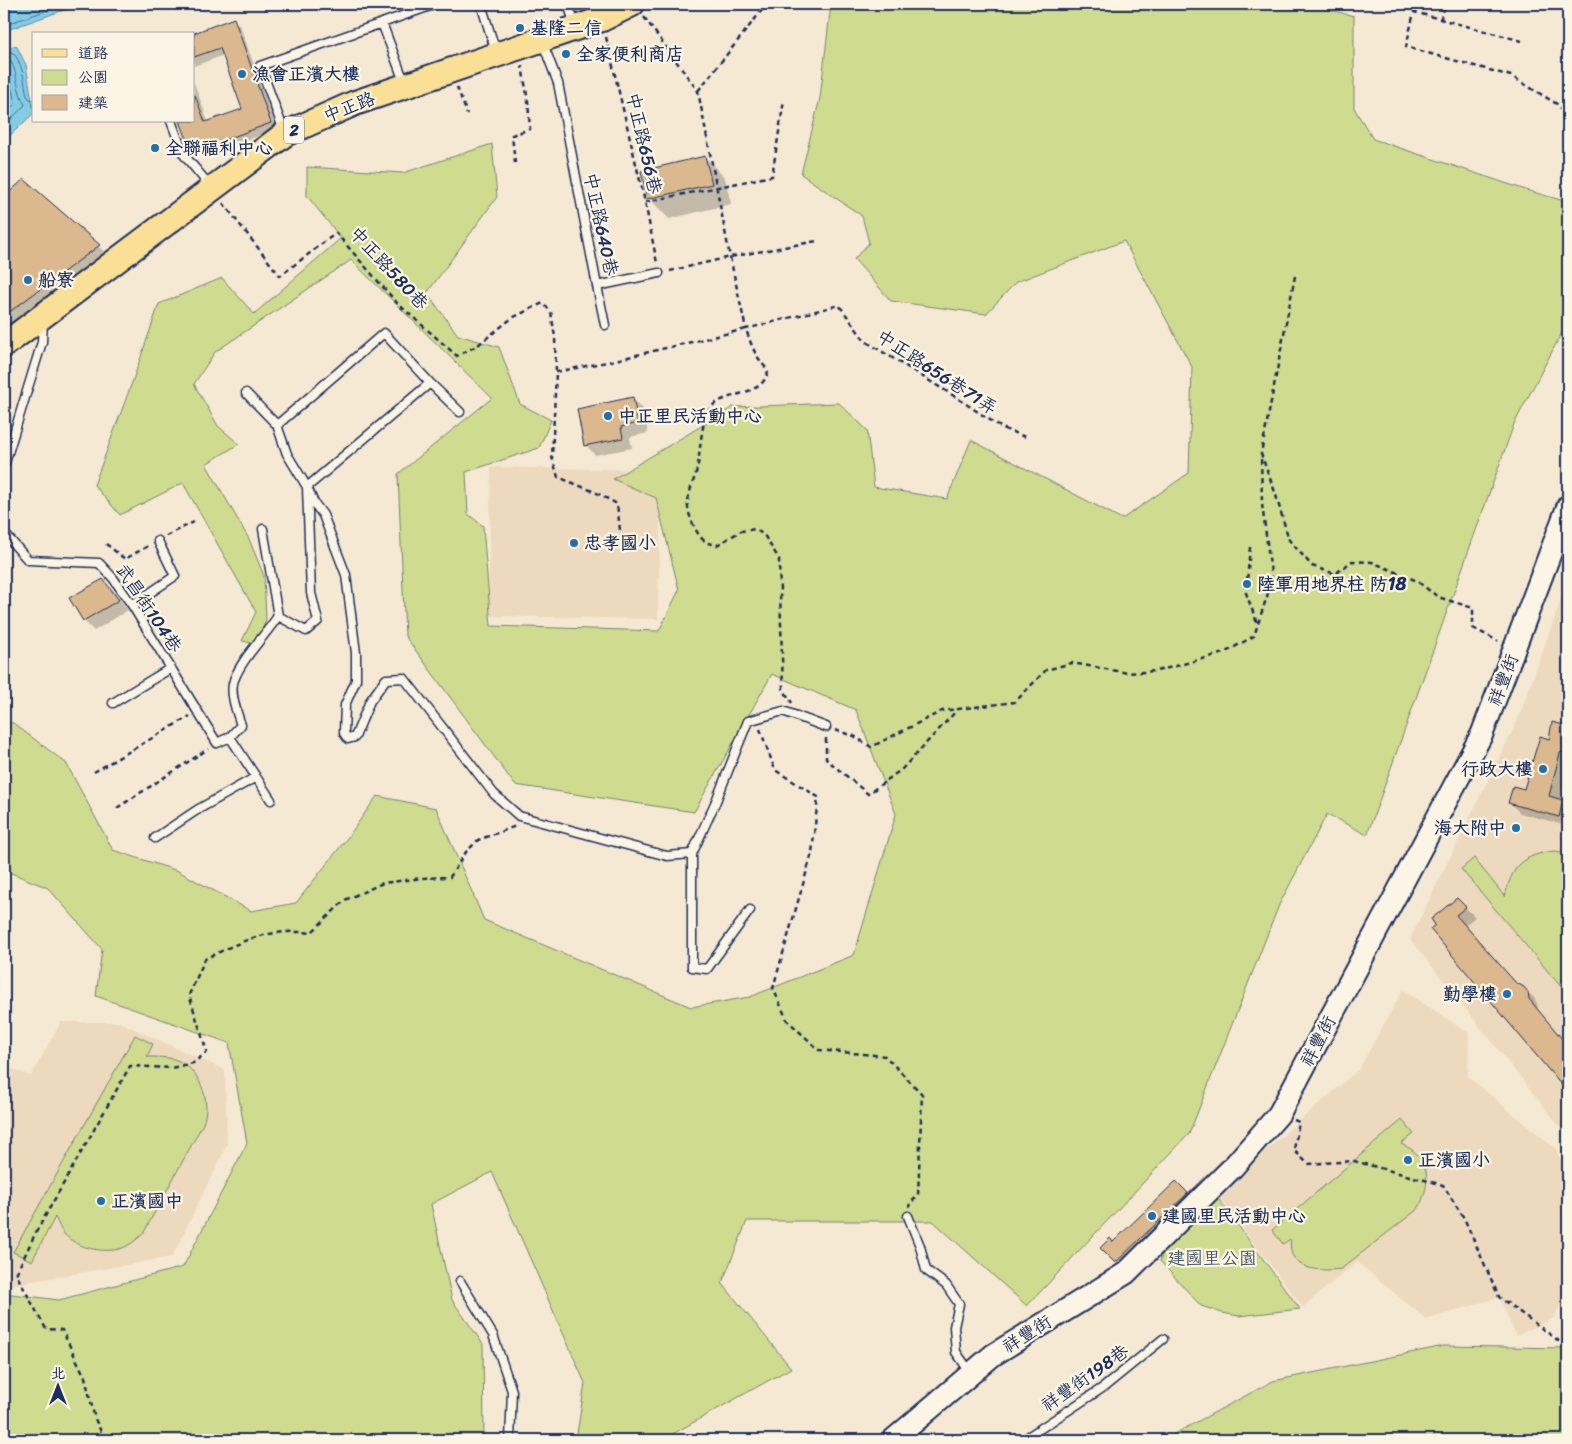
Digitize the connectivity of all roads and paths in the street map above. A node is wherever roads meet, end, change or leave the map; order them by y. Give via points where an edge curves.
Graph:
1 (436, 4) edge
2 (481, 4) edge
3 (568, 4) edge
4 (1446, 4) edge
5 (766, 5) dead end
6 (636, 8) edge
7 (602, 18) junction
8 (1440, 20) junction
9 (382, 23) junction
10 (576, 27) junction
11 (542, 39) junction
12 (1522, 41) dead end
13 (508, 51) junction
14 (451, 70) junction
15 (406, 86) junction
16 (698, 91) junction
17 (784, 100) dead end
18 (467, 114) dead end
19 (1568, 117) edge
20 (171, 122) edge
21 (285, 134) junction
22 (515, 163) dead end
23 (717, 188) junction
24 (212, 190) junction
25 (645, 202) junction
26 (817, 242) dead end
27 (730, 257) junction
28 (659, 273) junction
29 (1295, 276) dead end
30 (597, 286) junction
31 (44, 316) junction
32 (605, 325) dead end
33 (746, 329) junction
34 (4, 345) edge
35 (556, 372) junction
36 (430, 383) junction
37 (246, 393) dead end
38 (460, 412) dead end
39 (277, 425) junction
40 (1025, 437) dead end
41 (1261, 454) junction
42 (4, 466) edge
43 (307, 487) junction
44 (1568, 506) edge
45 (263, 529) dead end
46 (620, 530) dead end
47 (4, 533) edge
48 (158, 541) dead end
49 (1250, 547) dead end
50 (132, 605) junction
51 (278, 616) junction
52 (1258, 624) junction
53 (1516, 645) junction
54 (171, 668) junction
55 (113, 703) dead end
56 (958, 709) junction
57 (198, 712) junction
58 (757, 719) junction
59 (804, 719) junction
60 (826, 727) junction
61 (230, 737) junction
62 (217, 743) junction
63 (94, 772) dead end
64 (256, 777) junction
65 (271, 800) dead end
66 (117, 808) dead end
67 (522, 824) dead end
68 (155, 838) dead end
69 (692, 854) junction
70 (750, 910) dead end
71 (1279, 1114) junction
72 (908, 1216) joint
73 (460, 1281) dead end
74 (1163, 1339) dead end
75 (1568, 1343) edge
76 (972, 1374) junction
77 (105, 1440) edge
78 (510, 1440) edge
79 (893, 1440) edge
80 (1023, 1440) edge

1 - 9 lane
2 - 13 lane
3 - 10 lane
4 - 8 path
5 - 16 path
6 - 7 main road, 中正路 / 2
6 - 16 path
7 - 10 main road, 中正路 / 2
7 - 25 path, 中正路656巷
8 - 12 path
8 - 19 path via 1414,12 1406,48 1511,76 1557,104
9 - 15 lane
9 - 21 lane via 260,66
10 - 11 main road, 中正路 / 2
11 - 13 main road, 中正路 / 2
11 - 30 lane, 中正路640巷 via 558,83
13 - 14 main road, 中正路 / 2
13 - 22 path via 528,101 530,130 512,135
14 - 15 main road, 中正路 / 2
14 - 18 path
15 - 21 main road, 中正路 / 2 via 330,113
16 - 23 path
17 - 23 path via 772,176
20 - 24 lane via 184,155
21 - 24 main road, 中正路 / 2
23 - 25 path
23 - 27 path
24 - 31 main road, 中正路 / 2
24 - 35 path, 中正路580巷 via 280,276 336,234 397,304 457,356 478,345 512,318 543,303 552,312
25 - 28 path, 中正路656巷
26 - 27 path
27 - 28 path
27 - 33 path
28 - 30 lane, 中正路640巷
29 - 41 path
30 - 32 lane
31 - 34 main road, 中正路 / 2
31 - 42 lane via 42,342
33 - 35 path
33 - 40 path, 中正路656巷71弄 via 839,305 865,341 1002,428
33 - 59 path via 752,348 768,370 768,375 756,388 718,401 709,409 701,436 698,467 687,503 695,530 705,542 718,546 741,530 755,529 764,535 779,560 783,689
35 - 46 path, 中正路580巷 via 552,457 558,477 617,504
36 - 38 lane
36 - 39 lane via 384,333
36 - 43 lane
37 - 39 lane
39 - 43 lane via 287,454
41 - 52 path via 1262,504 1272,581
41 - 53 path via 1289,540 1312,566 1335,574 1352,561 1372,562 1417,581 1438,597 1473,608 1473,628 1500,642
43 - 51 lane via 311,593 318,622 306,631
43 - 69 lane via 323,515 346,575 356,653 356,680 346,705 344,733 348,739 355,736 370,701 386,679 404,678 494,794 519,816 667,856
44 - 53 street, 祥豐街
45 - 51 lane
47 - 50 lane, 武昌街104巷 via 28,560 99,563
48 - 50 lane via 175,576
49 - 52 path via 1246,593
50 - 54 lane, 武昌街104巷
51 - 61 lane via 233,681 234,704 241,725
52 - 56 path via 1254,636 1224,653 1157,671 1128,673 1072,663 1046,670 1015,702
53 - 71 street, 祥豐街 via 1482,734
54 - 55 lane
54 - 57 lane, 武昌街104巷
56 - 60 path via 942,711 871,747 854,736
56 - 60 path via 902,769 868,794 826,760
57 - 62 lane, 武昌街104巷
57 - 63 path
58 - 59 lane via 783,712
58 - 69 lane via 748,721
58 - 72 path via 775,770 818,797 812,853 773,988 787,1020 818,1050 885,1056 922,1094 918,1196 910,1203
59 - 60 lane
61 - 62 lane
61 - 64 lane
62 - 66 path
64 - 65 lane
64 - 68 lane via 196,810
67 - 77 path via 478,840 466,852 450,878 383,883 345,900 310,933 272,932 205,958 189,995 207,1052 194,1063 171,1068 130,1066 35,1234 16,1274 46,1329 62,1330 85,1377 95,1419
69 - 70 lane via 692,967 707,969
71 - 75 path via 1299,1122 1294,1150 1308,1164 1354,1161 1443,1185 1464,1218 1499,1297 1559,1342
71 - 76 street, 祥豐街 via 1233,1166 1126,1273 993,1356
72 - 76 lane via 926,1270 946,1285 959,1304 954,1328 956,1352
73 - 78 lane via 493,1335 512,1391
74 - 80 lane, 祥豐街198巷 via 1104,1387
76 - 79 street, 祥豐街

